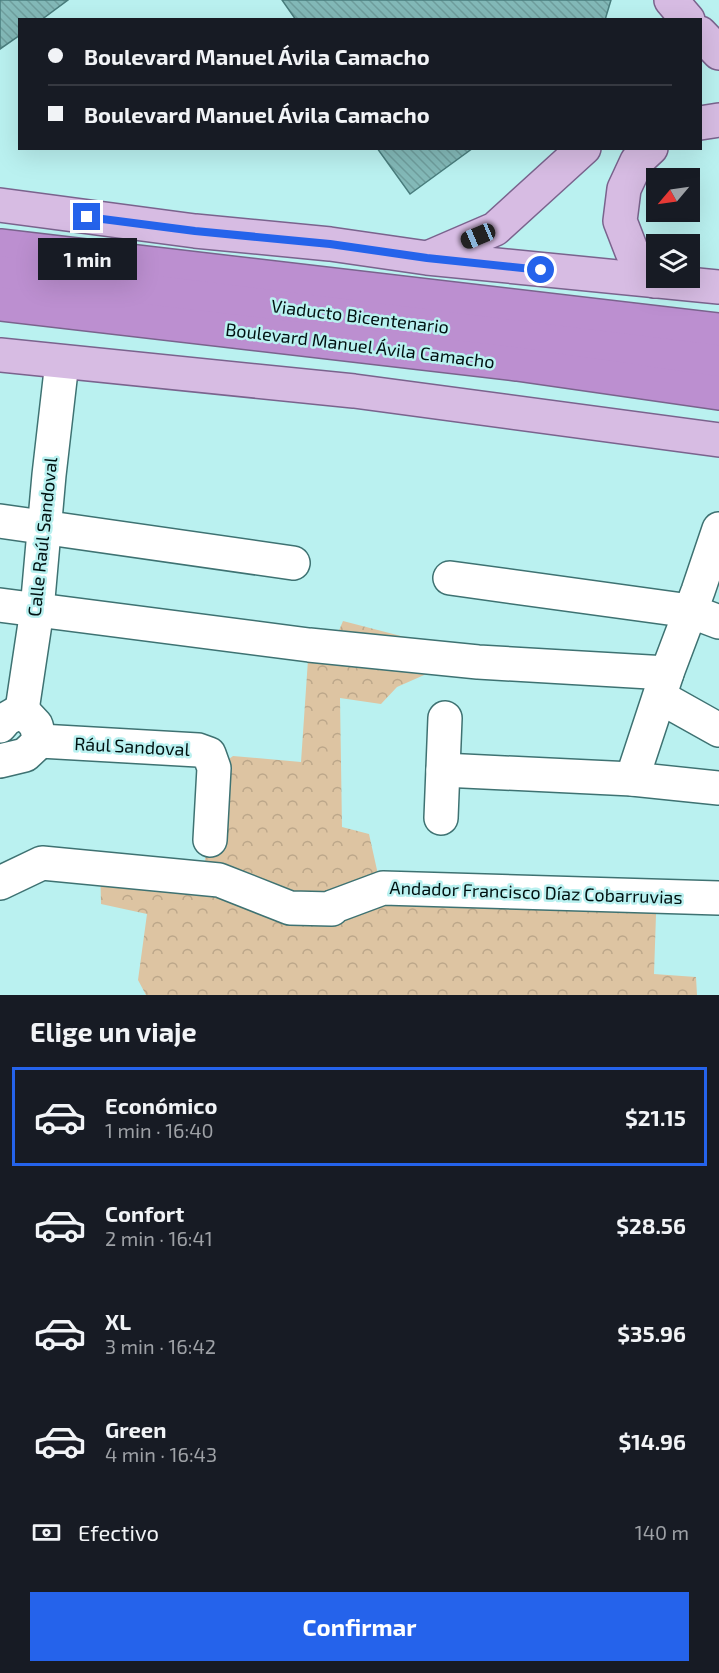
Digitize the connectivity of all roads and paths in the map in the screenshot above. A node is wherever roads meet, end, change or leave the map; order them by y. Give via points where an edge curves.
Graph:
1 (669, 0) edge
2 (668, 18) edge
3 (686, 18) edge
4 (702, 35) edge
5 (719, 53) edge
6 (719, 120) edge
7 (702, 123) edge
8 (582, 150) edge
9 (649, 150) edge
10 (0, 205) edge
11 (0, 246) edge
12 (427, 258) junction
13 (646, 270) edge
14 (0, 273) edge
15 (646, 280) edge
16 (700, 285) edge
17 (719, 287) edge
18 (0, 304) edge
19 (719, 330) edge
20 (0, 355) edge
21 (62, 362) junction
22 (719, 362) edge
23 (719, 393) edge
24 (719, 441) edge
25 (0, 521) edge
26 (45, 527) junction
27 (719, 529) edge
28 (293, 562) dead end
29 (450, 578) dead end
30 (0, 605) edge
31 (37, 610) junction
32 (705, 617) edge
33 (664, 685) junction
34 (11, 718) edge
35 (445, 718) dead end
36 (719, 730) edge
37 (40, 741) junction
38 (0, 760) edge
39 (443, 770) junction
40 (632, 779) junction
41 (719, 788) edge
42 (441, 818) dead end
43 (210, 840) dead end
44 (0, 883) edge
45 (719, 898) edge

1 - 2 main road
1 - 3 main road
4 - 5 main road
6 - 7 main road
8 - 12 main road via 495,229
9 - 13 main road via 637,161 624,189 620,221 632,252
10 - 12 main road
11 - 19 highway
12 - 15 main road
14 - 22 highway, Viaducto Bicentenario
16 - 17 main road
18 - 23 highway, Boulevard Manuel Ávila Camacho via 517,364
20 - 21 main road
21 - 24 main road via 354,391
21 - 26 street, Calle Raúl Sandoval
25 - 26 street
26 - 28 street
26 - 31 street, Calle Raúl Sandoval
27 - 32 street
29 - 32 street
30 - 31 street
31 - 33 street
31 - 34 street, Calle Raúl Sandoval
32 - 33 street
33 - 36 street
33 - 40 street
34 - 37 street via 36,725
35 - 39 street
37 - 38 street via 25,755
37 - 43 street, Rául Sandoval via 198,750 209,754 214,768
39 - 40 street
39 - 42 street
40 - 41 street
44 - 45 street, Andador Francisco Díaz Cobarruvias via 42,863 219,880 290,908 332,909 383,888

